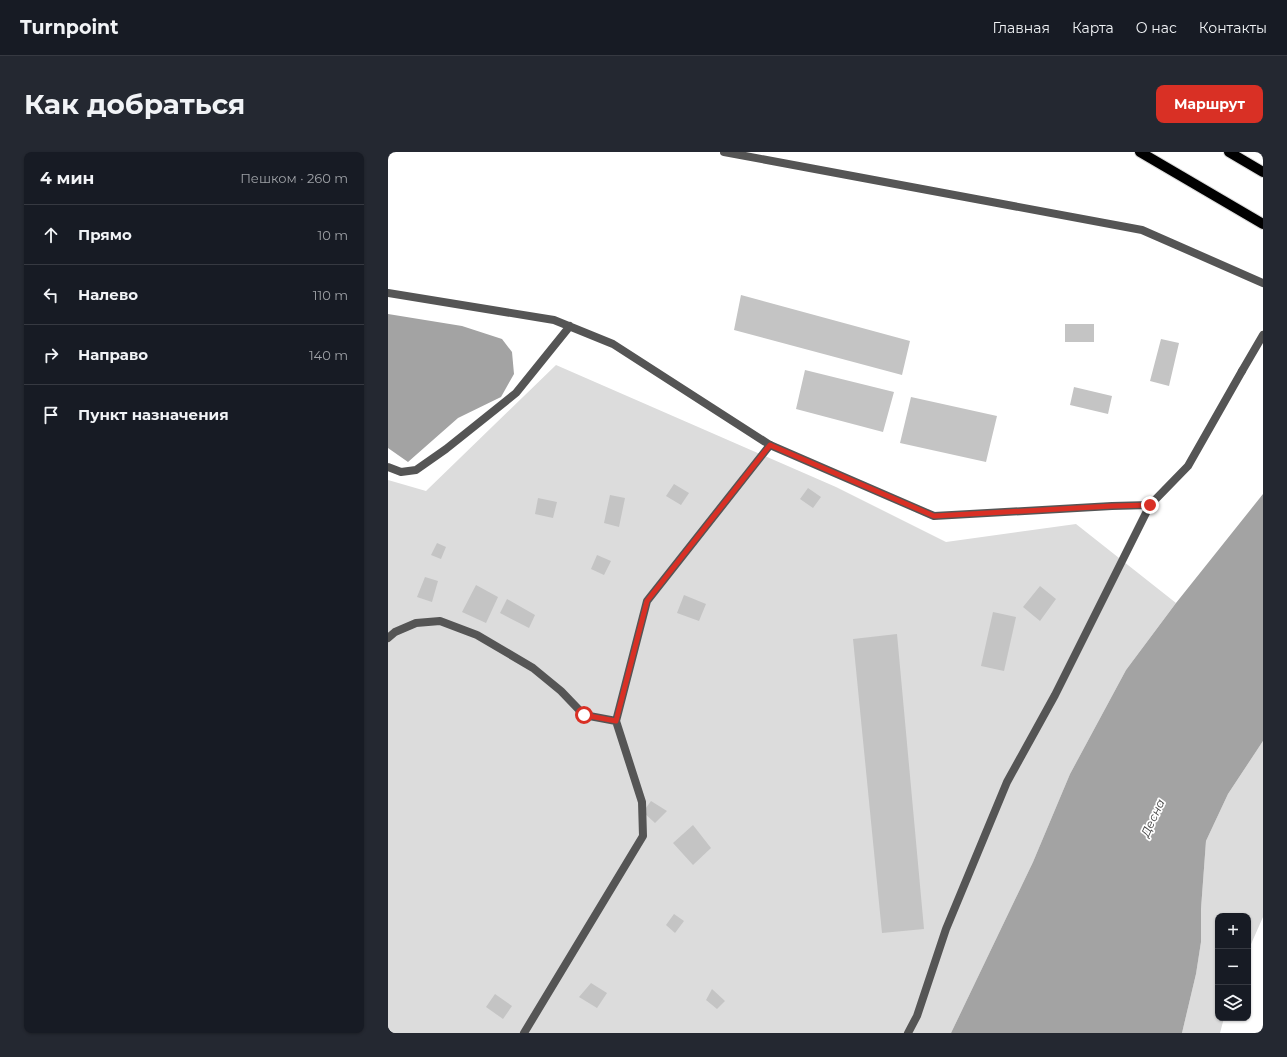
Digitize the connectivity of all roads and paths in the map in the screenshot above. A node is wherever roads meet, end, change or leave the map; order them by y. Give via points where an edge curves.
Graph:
1 (724, 152) edge
2 (1140, 152) edge
3 (1229, 152) edge
4 (1263, 172) edge
5 (1263, 224) edge
6 (1263, 284) edge
7 (388, 293) edge
8 (570, 326) junction
9 (1263, 335) edge
10 (770, 445) junction
11 (388, 467) edge
12 (1150, 505) junction
13 (388, 638) edge
14 (616, 721) junction
15 (524, 1033) edge
16 (908, 1033) edge

1 - 6 street via 1142,230
2 - 5 main road
3 - 4 main road
7 - 8 street via 554,320
8 - 10 street via 613,344
8 - 11 street via 516,393 446,449 416,470 401,472
9 - 12 street via 1188,466
10 - 12 street via 934,516
10 - 14 street via 647,601
12 - 16 street via 1055,695 1007,782 946,929 917,1016
13 - 14 street via 416,623 440,620 477,635 533,668 561,691 584,715
14 - 15 street via 642,802 643,836

